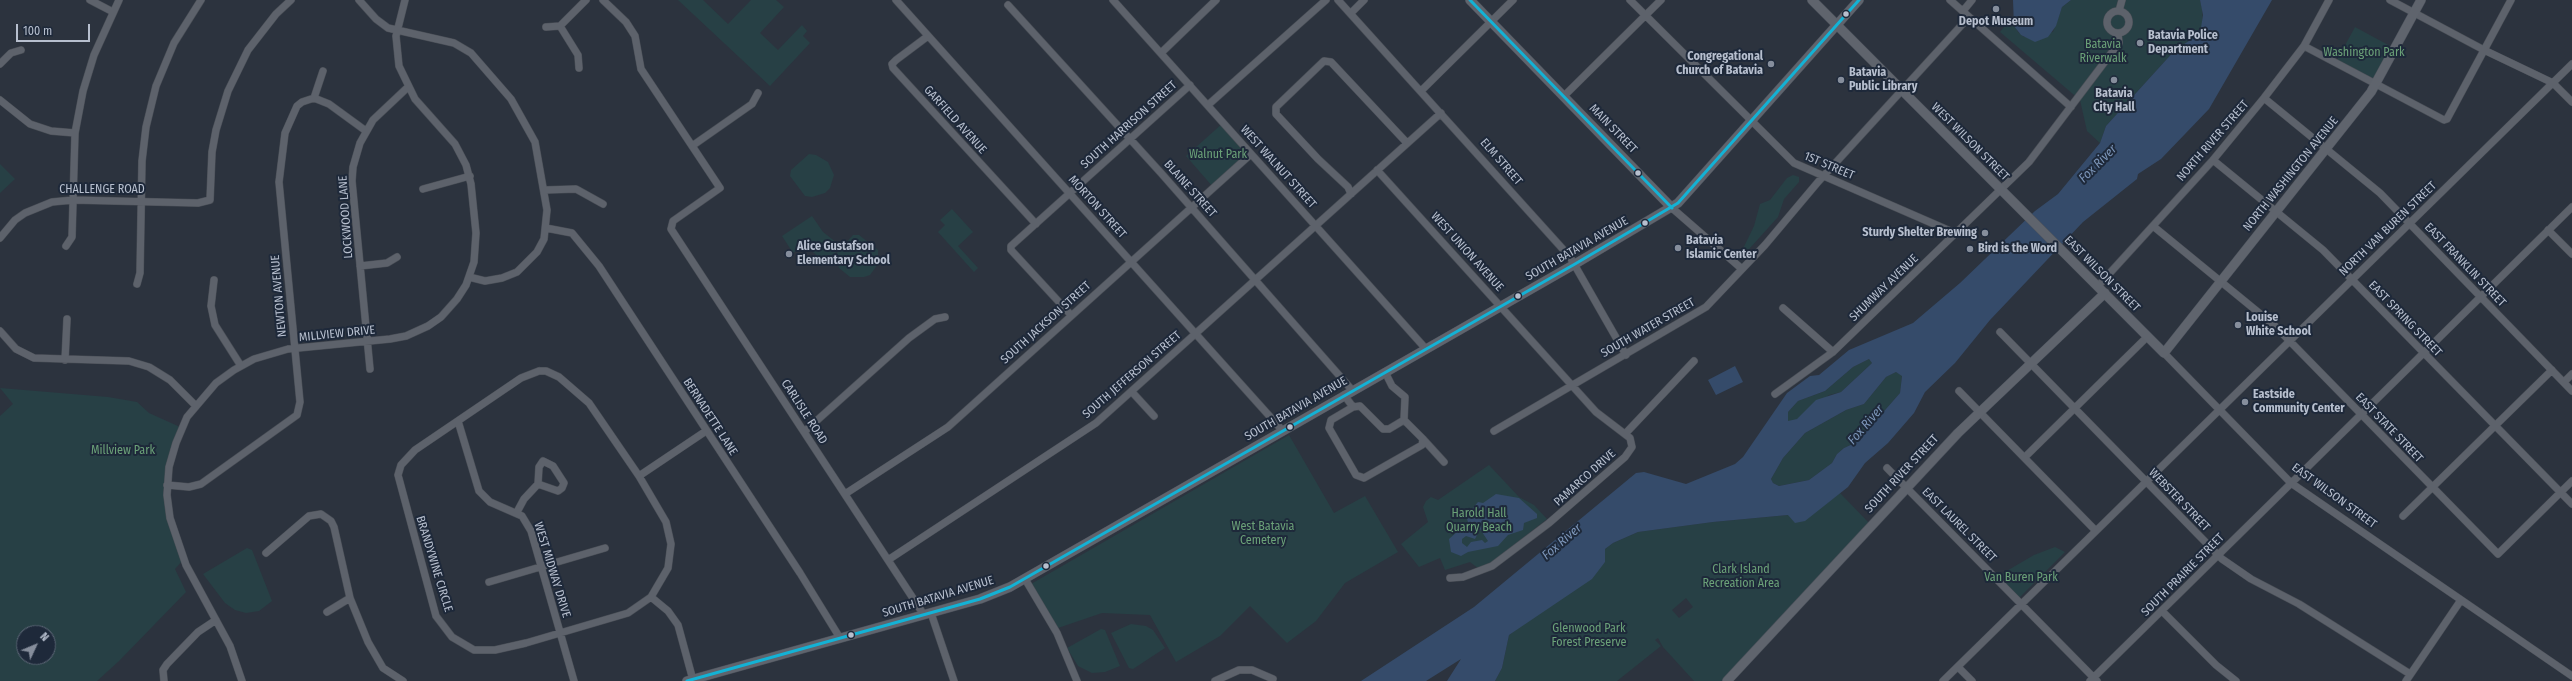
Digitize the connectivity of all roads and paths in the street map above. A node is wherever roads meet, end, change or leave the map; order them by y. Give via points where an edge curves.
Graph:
1 (90, 0) edge
2 (119, 0) edge
3 (201, 0) edge
4 (291, 0) edge
5 (359, 0) edge
6 (405, 0) edge
7 (586, 0) edge
8 (603, 0) edge
9 (896, 0) edge
10 (1112, 0) edge
11 (1216, 0) edge
12 (1326, 0) edge
13 (1338, 0) edge
14 (1364, 0) edge
15 (1470, 0) edge
16 (1513, 0) edge
17 (1630, 0) edge
18 (1660, 0) edge
19 (1812, 0) edge
20 (1859, 0) edge
21 (1950, 0) edge
22 (1972, 0) edge
23 (2122, 0) edge
24 (2329, 0) edge
25 (2390, 0) edge
26 (2421, 0) edge
27 (2511, 0) edge
28 (1008, 5) dead end
29 (1963, 11) junction
30 (2119, 11) junction
31 (113, 12) junction
32 (1350, 13) junction
33 (2414, 13) junction
34 (1645, 15) junction
35 (1969, 17) junction
36 (1492, 21) junction
37 (1837, 25) junction
38 (560, 26) junction
39 (546, 27) dead end
40 (396, 30) junction
41 (2118, 33) junction
42 (928, 36) junction
43 (2304, 46) junction
44 (21, 50) dead end
45 (2484, 50) junction
46 (1161, 53) junction
47 (0, 64) edge
48 (2572, 64) edge
49 (579, 68) dead end
50 (323, 71) dead end
51 (2553, 83) junction
52 (1190, 85) junction
53 (2376, 85) junction
54 (408, 87) junction
55 (1902, 90) junction
56 (1421, 91) junction
57 (758, 93) dead end
58 (1564, 96) junction
59 (314, 98) junction
60 (2264, 98) junction
61 (0, 100) edge
62 (2572, 102) edge
63 (1208, 105) junction
64 (2071, 107) junction
65 (1441, 113) junction
66 (1751, 121) junction
67 (366, 131) junction
68 (75, 133) junction
69 (1130, 138) junction
70 (1407, 143) junction
71 (692, 146) junction
72 (2327, 150) junction
73 (1251, 154) junction
74 (2213, 160) junction
75 (1377, 170) junction
76 (470, 176) junction
77 (1824, 176) junction
78 (423, 190) dead end
79 (544, 190) junction
80 (2002, 190) junction
81 (1069, 193) junction
82 (1351, 194) junction
83 (73, 200) junction
84 (142, 201) junction
85 (603, 204) dead end
86 (2572, 206) edge
87 (1192, 207) junction
88 (1672, 208) junction
89 (2277, 212) junction
90 (2027, 215) joint
91 (2409, 223) junction
92 (1036, 224) junction
93 (1316, 226) junction
94 (2153, 226) junction
95 (546, 228) junction
96 (2548, 230) junction
97 (1957, 234) junction
98 (0, 238) edge
99 (66, 246) dead end
100 (2572, 254) edge
101 (397, 257) dead end
102 (1131, 261) junction
103 (1575, 264) junction
104 (360, 266) junction
105 (1742, 269) junction
106 (469, 277) junction
107 (2352, 279) junction
108 (214, 280) dead end
109 (1256, 280) junction
110 (2221, 281) junction
111 (137, 284) dead end
112 (2098, 286) junction
113 (2105, 293) junction
114 (2481, 296) junction
115 (1501, 306) junction
116 (1783, 308) dead end
117 (1071, 315) junction
118 (945, 317) dead end
119 (66, 319) dead end
120 (0, 331) edge
121 (2000, 332) dead end
122 (1196, 334) junction
123 (2147, 336) junction
124 (2289, 340) junction
125 (368, 342) junction
126 (295, 349) junction
127 (1426, 349) junction
128 (1833, 352) junction
129 (2164, 353) junction
130 (2423, 353) junction
131 (1626, 355) junction
132 (65, 360) junction
133 (1694, 361) dead end
134 (2030, 362) junction
135 (240, 366) junction
136 (370, 369) dead end
137 (2552, 370) junction
138 (1385, 372) junction
139 (2572, 374) edge
140 (2564, 382) junction
141 (1571, 386) junction
142 (1352, 390) junction
143 (1960, 391) dead end
144 (2572, 391) edge
145 (1132, 392) junction
146 (1775, 394) dead end
147 (1344, 395) junction
148 (195, 405) junction
149 (1353, 407) junction
150 (2074, 408) junction
151 (2218, 409) junction
152 (1980, 412) junction
153 (2360, 415) junction
154 (1154, 416) dead end
155 (1404, 420) junction
156 (458, 421) junction
157 (2495, 426) junction
158 (1282, 430) junction
159 (1494, 430) dead end
160 (706, 431) junction
161 (804, 432) junction
162 (1625, 434) junction
163 (1423, 439) junction
164 (2024, 457) junction
165 (1444, 462) dead end
166 (1887, 468) dead end
167 (639, 476) junction
168 (2146, 481) junction
169 (2572, 481) edge
170 (2291, 482) junction
171 (538, 484) junction
172 (167, 485) junction
173 (1906, 488) junction
174 (2432, 488) junction
175 (2560, 492) junction
176 (845, 494) junction
177 (2572, 504) edge
178 (517, 512) junction
179 (2403, 516) dead end
180 (2096, 530) junction
181 (605, 548) dead end
182 (266, 553) dead end
183 (2218, 555) junction
184 (888, 560) junction
185 (541, 566) junction
186 (1450, 578) dead end
187 (1025, 579) junction
188 (489, 582) dead end
189 (651, 597) junction
190 (350, 598) junction
191 (2461, 600) junction
192 (2021, 604) junction
193 (2162, 611) junction
194 (327, 612) dead end
195 (928, 614) junction
196 (216, 620) junction
197 (560, 633) junction
198 (840, 638) junction
199 (1958, 667) junction
200 (2410, 674) junction
201 (2572, 676) edge
202 (1273, 679) dead end
203 (690, 680) edge
204 (2093, 680) edge
205 (164, 681) edge
206 (242, 681) edge
207 (404, 681) edge
208 (574, 681) edge
209 (954, 681) edge
210 (1077, 681) edge
211 (1214, 681) edge
212 (1727, 681) edge
213 (1943, 681) edge
214 (1972, 681) edge
215 (2236, 681) edge
216 (2406, 681) edge

1 - 31 street
2 - 31 street
3 - 84 street via 174,43 156,86 146,127
4 - 84 street, CHALLENGE ROAD via 276,14 248,50 228,90 219,116 212,152 210,200 205,203
5 - 40 street via 376,19 388,28
6 - 40 street, MILLVIEW DRIVE
7 - 38 street
8 - 71 street via 626,22 635,36 641,69
9 - 42 street, MORTON STREET
10 - 46 street, WEST WALNUT STREET
11 - 46 street
12 - 63 street
13 - 32 street, ELM STREET
14 - 32 street
15 - 36 main road, MAIN STREET
16 - 36 street
17 - 34 street, 1ST STREET
18 - 34 street
19 - 37 main road, WEST WILSON STREET
20 - 37 main road, SOUTH BATAVIA AVENUE
21 - 29 street
22 - 29 street
23 - 30 street
24 - 43 street, NORTH RIVER STREET
25 - 33 street
26 - 33 main road, NORTH WASHINGTON AVENUE
27 - 45 street
28 - 69 street, BLAINE STREET
29 - 35 street
30 - 41 street via 2127,16 2130,22 2125,31
30 - 41 street via 2110,14 2107,21 2109,28
31 - 68 street via 94,56 83,91
32 - 56 street, ELM STREET
33 - 45 street
33 - 53 main road, NORTH WASHINGTON AVENUE
34 - 58 street
34 - 66 street, 1ST STREET
35 - 55 street, SOUTH WATER STREET
35 - 64 street
36 - 56 street
36 - 58 main road, MAIN STREET
37 - 55 main road, WEST WILSON STREET
37 - 66 main road, SOUTH BATAVIA AVENUE
38 - 39 street
38 - 49 street via 578,55
40 - 54 street, MILLVIEW DRIVE via 397,55
40 - 79 street via 454,43 471,53 520,112 534,142
41 - 64 street, SHUMWAY AVENUE via 2119,43
42 - 81 street, MORTON STREET
42 - 92 street, GARFIELD AVENUE via 896,60 892,64 893,68
43 - 53 street
43 - 60 street, NORTH RIVER STREET
44 - 47 street via 11,53
45 - 51 street
45 - 53 street via 2462,94 2444,120
46 - 52 street, WEST WALNUT STREET
48 - 51 street, NORTH VAN BUREN STREET
50 - 59 street
51 - 62 street
51 - 91 street, NORTH VAN BUREN STREET
52 - 63 street, WEST WALNUT STREET
52 - 69 street, SOUTH HARRISON STREET
53 - 72 main road, NORTH WASHINGTON AVENUE
54 - 67 street, LOCKWOOD LANE via 381,110
54 - 76 street, MILLVIEW DRIVE via 455,144
55 - 77 street, SOUTH WATER STREET
55 - 80 main road, WEST WILSON STREET
56 - 65 street, ELM STREET
57 - 71 street via 752,104
58 - 88 main road, MAIN STREET
59 - 67 street via 326,102
59 - 126 street, NEWTON AVENUE via 302,102 293,112 280,166
60 - 72 street, EAST FRANKLIN STREET
60 - 74 street, NORTH RIVER STREET
61 - 68 street via 30,124 51,131
63 - 73 street, WEST WALNUT STREET
64 - 80 street, SHUMWAY AVENUE via 2029,162
65 - 70 street, SOUTH JEFFERSON STREET
65 - 103 street, ELM STREET
66 - 77 street, 1ST STREET via 1794,163 1804,170
66 - 88 main road, SOUTH BATAVIA AVENUE
67 - 104 street, LOCKWOOD LANE via 355,155 352,181
68 - 83 street
69 - 81 street, SOUTH HARRISON STREET
69 - 87 street, BLAINE STREET
70 - 75 street, SOUTH JEFFERSON STREET
70 - 82 street via 1331,62 1324,61 1276,107 1276,114 1348,187
71 - 161 street, CARLISLE ROAD via 720,188 673,221 671,229
72 - 89 main road, NORTH WASHINGTON AVENUE
72 - 91 street, EAST FRANKLIN STREET via 2380,193
73 - 87 street, SOUTH JACKSON STREET
73 - 93 street, WEST WALNUT STREET
74 - 89 street, EAST SPRING STREET
74 - 94 street, NORTH RIVER STREET
75 - 82 street, SOUTH JEFFERSON STREET
75 - 115 street, WEST UNION AVENUE
76 - 78 street
76 - 106 street, MILLVIEW DRIVE via 477,244
77 - 97 street, 1ST STREET
77 - 105 street, SOUTH WATER STREET
79 - 85 street via 576,189
79 - 95 street
80 - 90 main road, WEST WILSON STREET
80 - 97 street, SHUMWAY AVENUE
81 - 92 street, SOUTH HARRISON STREET
81 - 102 street, MORTON STREET
82 - 93 street, SOUTH JEFFERSON STREET
83 - 84 street, CHALLENGE ROAD
83 - 98 street, CHALLENGE ROAD via 37,206 15,220
83 - 99 street via 72,237
84 - 111 street via 140,273
86 - 96 street, SOUTH PRAIRIE STREET
87 - 102 street, SOUTH JACKSON STREET
87 - 109 street, BLAINE STREET
88 - 103 main road, SOUTH BATAVIA AVENUE
88 - 105 street, MAIN STREET
89 - 107 street, EAST SPRING STREET via 2323,250
89 - 110 main road, NORTH WASHINGTON AVENUE
90 - 112 main road, EAST WILSON STREET
91 - 107 street, NORTH VAN BUREN STREET
91 - 114 street, EAST FRANKLIN STREET
92 - 117 street, SOUTH HARRISON STREET via 1011,246 1011,250
93 - 109 street, SOUTH JEFFERSON STREET
93 - 127 street, WEST WALNUT STREET
94 - 110 street, EAST STATE STREET
94 - 112 street, NORTH RIVER STREET
95 - 106 street via 537,252 517,272 493,280
95 - 160 street, BERNADETTE LANE via 572,233 599,266
96 - 100 street
96 - 114 street, SOUTH PRAIRIE STREET
97 - 128 street, SHUMWAY AVENUE
101 - 104 street via 387,263
102 - 117 street, SOUTH JACKSON STREET
102 - 122 street, MORTON STREET
103 - 115 main road, SOUTH BATAVIA AVENUE
103 - 131 street, ELM STREET
104 - 125 street, LOCKWOOD LANE
105 - 131 street, SOUTH WATER STREET via 1706,307
106 - 125 street, MILLVIEW DRIVE via 452,306 428,326 406,336
107 - 124 street, NORTH VAN BUREN STREET
107 - 130 street, EAST SPRING STREET
108 - 135 street via 211,306 215,324
109 - 122 street, SOUTH JEFFERSON STREET
109 - 142 street, BLAINE STREET
110 - 124 street, EAST STATE STREET
110 - 129 main road, NORTH WASHINGTON AVENUE
112 - 113 main road, EAST WILSON STREET
113 - 123 main road, EAST WILSON STREET
113 - 134 main road, SOUTH RIVER STREET
114 - 130 street, SOUTH PRAIRIE STREET
114 - 137 street, EAST FRANKLIN STREET
115 - 127 main road, SOUTH BATAVIA AVENUE
115 - 141 street, WEST UNION AVENUE
116 - 128 street
117 - 176 street, SOUTH JACKSON STREET via 948,427
118 - 161 street via 935,320 909,338
119 - 132 street
120 - 132 street via 16,349 34,358
121 - 134 street, WEBSTER STREET
122 - 145 street, SOUTH JEFFERSON STREET
122 - 158 street, MORTON STREET
123 - 129 main road, EAST WILSON STREET
123 - 150 street
124 - 151 street, NORTH VAN BUREN STREET
124 - 153 street, EAST STATE STREET
125 - 126 street, MILLVIEW DRIVE
125 - 136 street, LOCKWOOD LANE
126 - 135 street, MILLVIEW DRIVE via 271,353
126 - 172 street, NEWTON AVENUE via 300,402 294,419 201,484 190,487
127 - 138 main road, SOUTH BATAVIA AVENUE
128 - 146 street, SHUMWAY AVENUE
129 - 151 street, EAST WILSON STREET
130 - 153 street, SOUTH PRAIRIE STREET
130 - 157 street, EAST SPRING STREET
131 - 141 street, SOUTH WATER STREET
132 - 148 street via 138,363 159,372
133 - 162 street
134 - 150 street, WEBSTER STREET
134 - 152 main road, SOUTH RIVER STREET
135 - 148 street, MILLVIEW DRIVE via 216,383
137 - 140 street, EAST FRANKLIN STREET
137 - 157 street
138 - 142 main road, SOUTH BATAVIA AVENUE
138 - 155 street via 1392,386 1405,397
139 - 140 street
140 - 144 street, EAST FRANKLIN STREET
141 - 159 street, SOUTH WATER STREET
141 - 162 street, WEST UNION AVENUE via 1596,412
142 - 147 main road, SOUTH BATAVIA AVENUE
143 - 152 street
145 - 154 street
145 - 184 street, SOUTH JEFFERSON STREET via 1096,423
147 - 149 street
147 - 158 main road, SOUTH BATAVIA AVENUE
148 - 172 street, MILLVIEW DRIVE via 176,442
149 - 155 street via 1360,406 1383,429 1389,429
149 - 163 street via 1331,420 1329,424 1356,475 1360,477 1364,478 1416,449 1422,445
150 - 164 street
150 - 168 street, WEBSTER STREET
151 - 168 street, NORTH VAN BUREN STREET
151 - 170 street, EAST WILSON STREET
152 - 164 street
152 - 173 main road, SOUTH RIVER STREET
153 - 170 street, SOUTH PRAIRIE STREET
153 - 174 street, EAST STATE STREET
155 - 163 street
156 - 167 street, BRANDYWINE CIRCLE via 521,378 532,372 546,371 565,381 588,403
156 - 178 street via 479,492 490,502
156 - 197 street, BRANDYWINE CIRCLE via 407,457 398,475 436,616 452,637 474,650 496,650
157 - 174 street
157 - 175 street, EAST SPRING STREET
158 - 187 main road, SOUTH BATAVIA AVENUE
160 - 167 street
160 - 198 street, BERNADETTE LANE
161 - 176 street, CARLISLE ROAD
162 - 186 street, PAMARCO DRIVE via 1630,438 1632,447 1625,457 1549,523 1492,566 1463,577
163 - 165 street
164 - 180 street
166 - 173 street, EAST LAUREL STREET
167 - 189 street, BRANDYWINE CIRCLE via 666,522 671,544 668,568
168 - 180 street, NORTH VAN BUREN STREET
168 - 183 street, WEBSTER STREET
169 - 175 street
170 - 183 street, SOUTH PRAIRIE STREET
170 - 191 street, EAST WILSON STREET
171 - 171 street via 558,491 564,483 553,466 543,461 539,467
171 - 178 street via 524,499
172 - 196 street, MILLVIEW DRIVE via 169,512 176,540 194,582
173 - 192 street, EAST LAUREL STREET
173 - 212 main road, SOUTH RIVER STREET
174 - 175 street, EAST STATE STREET via 2498,554
174 - 179 street
175 - 177 street, EAST SPRING STREET
176 - 184 street, CARLISLE ROAD
178 - 185 street, WEST MIDWAY DRIVE via 531,531
180 - 192 street, NORTH VAN BUREN STREET
181 - 185 street
182 - 190 street via 309,516 321,514 334,527
183 - 193 street, SOUTH PRAIRIE STREET
183 - 200 street, WEBSTER STREET via 2251,579 2299,604
184 - 195 street, CARLISLE ROAD
185 - 188 street
185 - 197 street, WEST MIDWAY DRIVE
187 - 195 main road, SOUTH BATAVIA AVENUE via 996,593
187 - 210 street via 1057,634
189 - 197 street, BRANDYWINE CIRCLE via 628,613
189 - 203 street via 668,611 678,625
190 - 194 street
190 - 207 street via 377,660 383,668
191 - 200 street
191 - 201 street, EAST WILSON STREET
192 - 199 street, NORTH VAN BUREN STREET
192 - 204 street, EAST LAUREL STREET
193 - 204 street, SOUTH PRAIRIE STREET
193 - 215 street via 2216,665
195 - 198 main road, SOUTH BATAVIA AVENUE
195 - 209 street, CARLISLE ROAD
196 - 205 street via 198,632 167,664 163,670
196 - 206 street, MILLVIEW DRIVE via 230,646
197 - 208 street, WEST MIDWAY DRIVE
198 - 203 main road, SOUTH BATAVIA AVENUE
199 - 213 street, NORTH VAN BUREN STREET
199 - 214 street
200 - 216 street
202 - 211 street via 1252,670 1239,670

